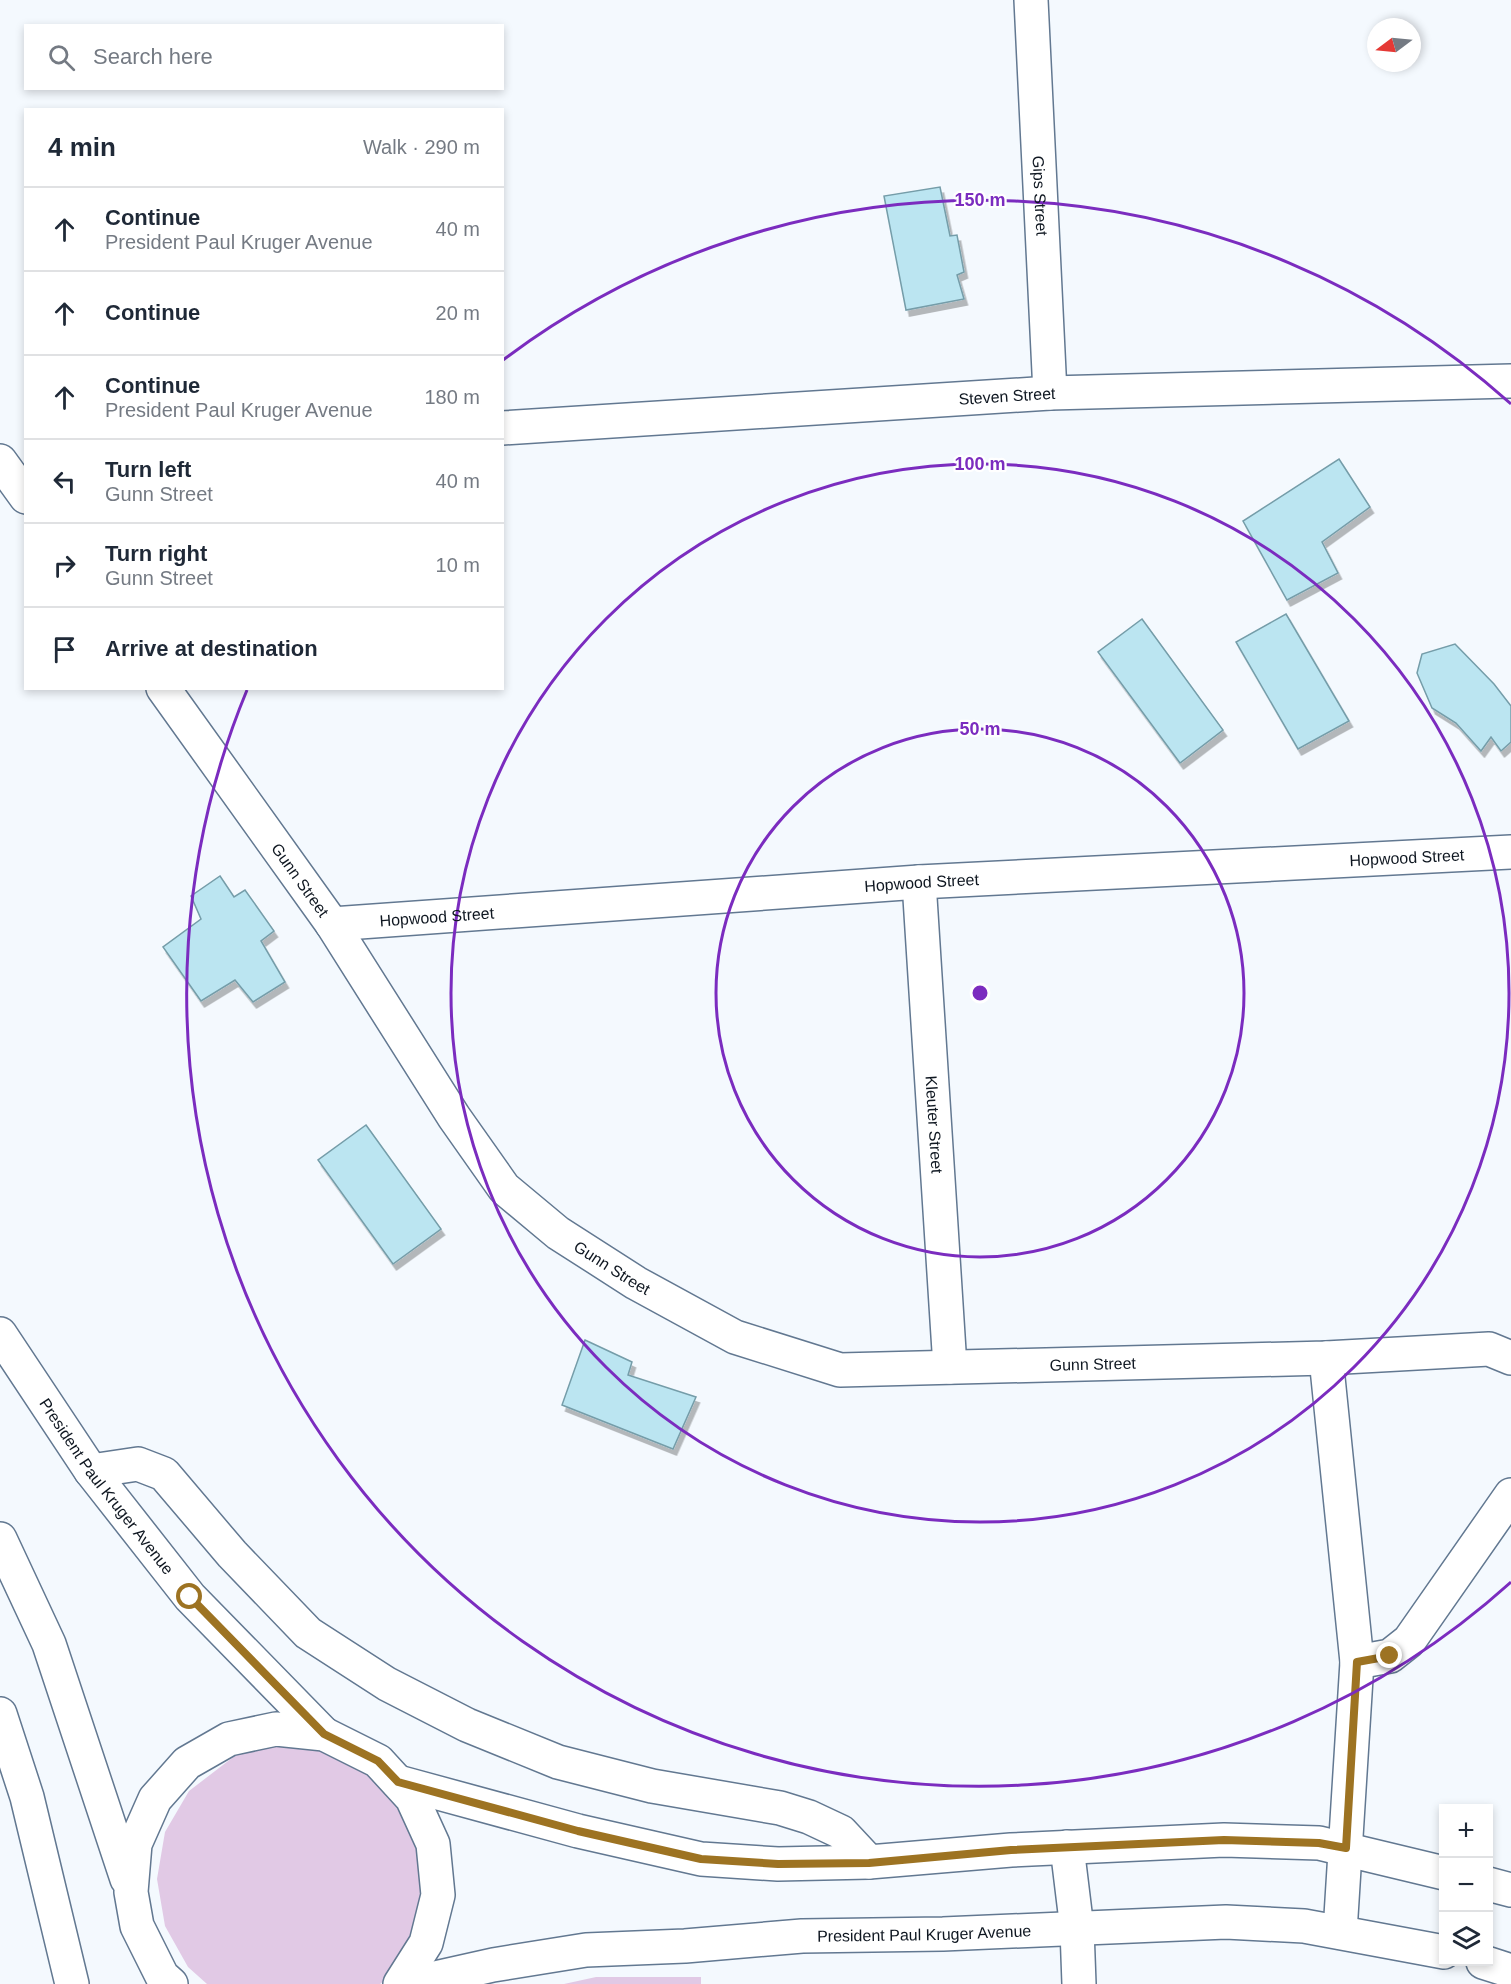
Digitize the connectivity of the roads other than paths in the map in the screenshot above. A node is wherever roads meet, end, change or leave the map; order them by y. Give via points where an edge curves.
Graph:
1 (1031, 0) edge
2 (1511, 381) edge
3 (1050, 393) junction
4 (504, 428) edge
5 (24, 458) edge
6 (0, 460) edge
7 (24, 493) edge
8 (164, 690) edge
9 (1511, 852) edge
10 (919, 882) junction
11 (332, 924) junction
12 (0, 1334) edge
13 (1326, 1358) junction
14 (1511, 1358) edge
15 (950, 1367) junction
16 (91, 1471) junction
17 (1511, 1496) edge
18 (0, 1539) edge
19 (1357, 1662) junction
20 (0, 1714) edge
21 (324, 1734) junction
22 (398, 1782) junction
23 (1067, 1847) junction
24 (1346, 1848) junction
25 (869, 1863) junction
26 (1439, 1872) edge
27 (1493, 1885) edge
28 (1511, 1890) edge
29 (131, 1892) junction
30 (137, 1926) junction
31 (1077, 1929) junction
32 (1340, 1932) junction
33 (1439, 1951) edge
34 (1493, 1965) edge
35 (1511, 1971) edge
36 (72, 1984) edge
37 (141, 1984) edge
38 (171, 1984) edge
39 (400, 1984) edge
40 (408, 1984) edge
41 (1079, 1984) edge

1 - 3 street, Gips Street
2 - 3 street, Steven Street
3 - 4 street, Steven Street
5 - 6 street
6 - 7 street
8 - 11 street, Gunn Street
9 - 10 street, Hopwood Street
10 - 11 street, Hopwood Street
10 - 15 street, Kleuter Street
11 - 15 street, Gunn Street via 454,1118 504,1188 558,1233 735,1337 840,1370
12 - 16 street, President Paul Kruger Avenue
13 - 14 street, Gunn Street via 1490,1349
13 - 15 street, Gunn Street
13 - 19 street
16 - 21 street, President Paul Kruger Avenue via 190,1597
16 - 25 street via 138,1464 164,1474 232,1554 309,1633 387,1684 467,1725 558,1762 652,1786 780,1808 809,1817 841,1832
17 - 19 street via 1409,1641 1390,1656
18 - 29 street via 50,1644
19 - 24 street
20 - 36 street via 27,1797
21 - 22 street via 378,1761
21 - 29 street via 276,1729 229,1739 187,1763 155,1800 135,1844
22 - 25 street via 578,1831 701,1859 778,1864
22 - 39 street via 412,1798 433,1844 438,1894 426,1944
23 - 24 street via 1224,1840 1319,1843
23 - 25 street
23 - 31 street
24 - 26 street
24 - 32 street
27 - 28 street
29 - 30 street
30 - 37 street
30 - 38 street via 162,1976
31 - 32 street, President Paul Kruger Avenue via 1226,1922
31 - 40 street, President Paul Kruger Avenue via 802,1935 586,1950
31 - 41 street
32 - 33 street, President Paul Kruger Avenue
34 - 35 street

